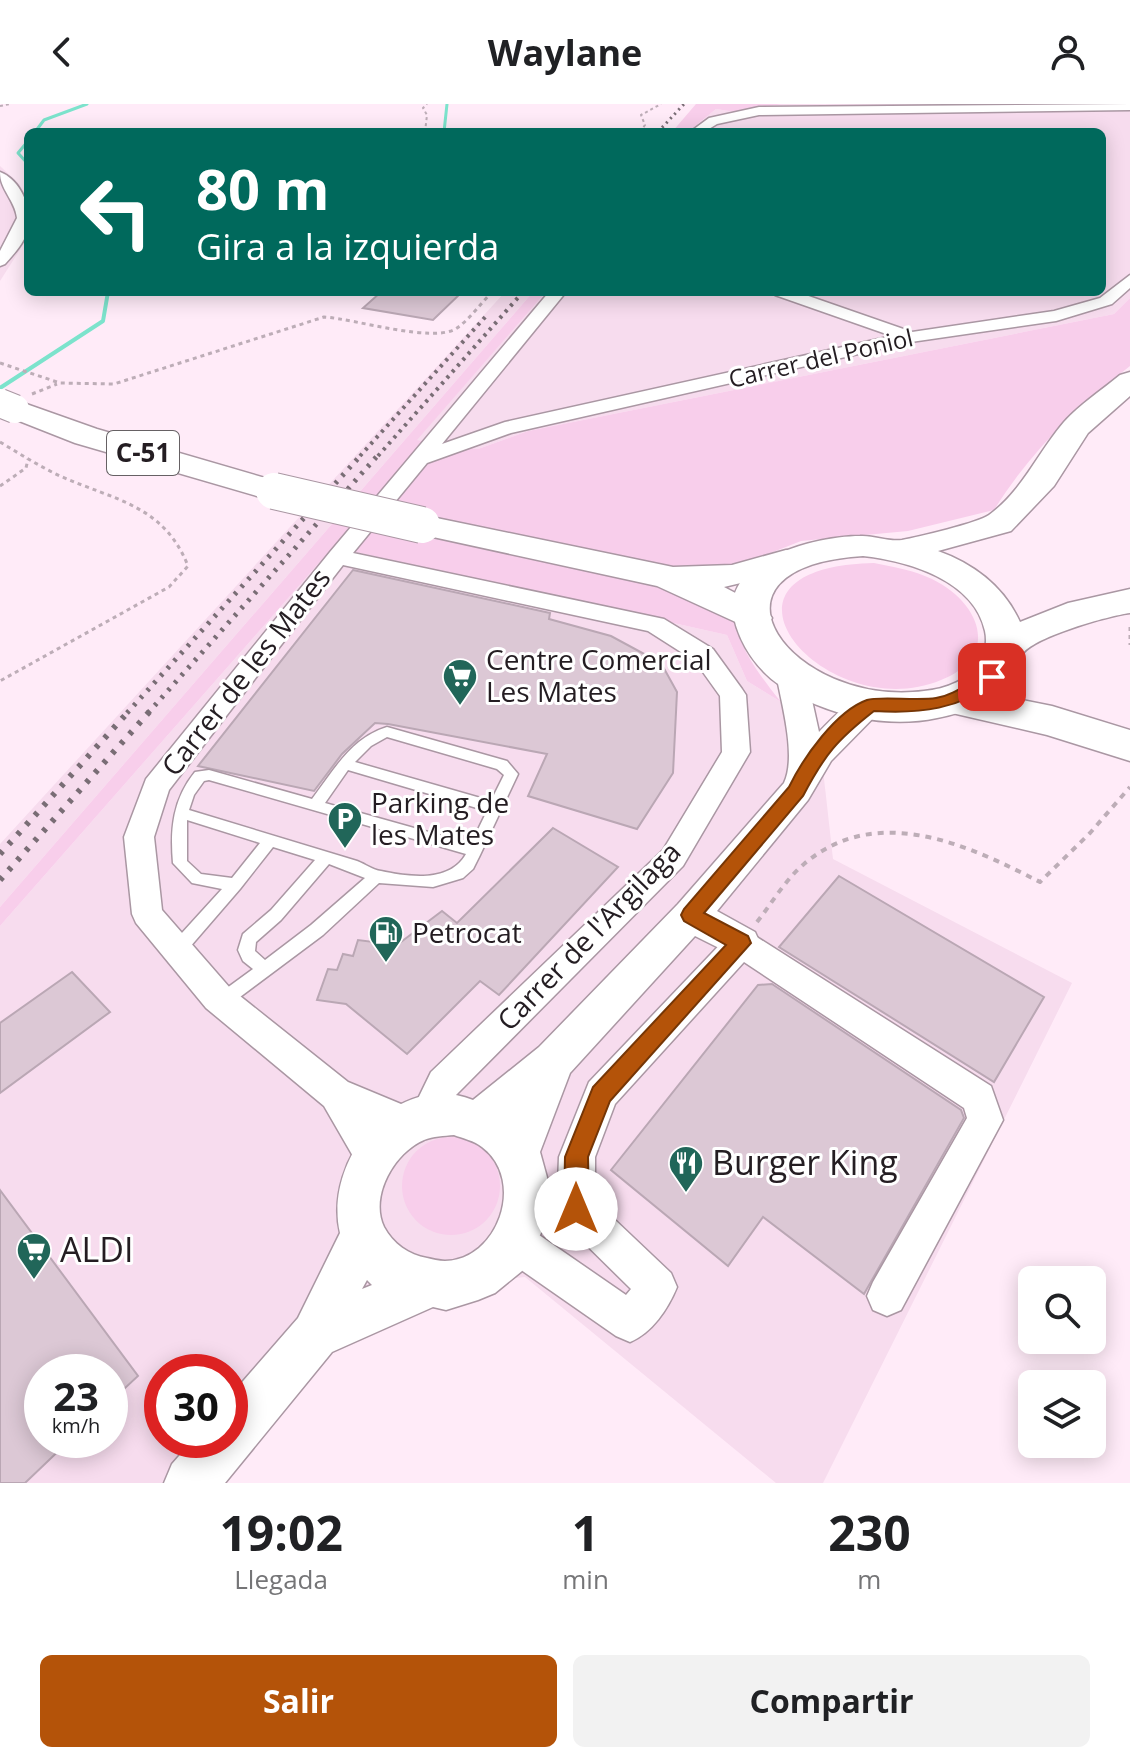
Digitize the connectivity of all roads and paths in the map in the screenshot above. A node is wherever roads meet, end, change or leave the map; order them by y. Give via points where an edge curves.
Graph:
1 (10, 104) edge
2 (427, 104) edge
3 (661, 104) edge
4 (726, 104) edge
5 (0, 106) edge
6 (1130, 106) edge
7 (713, 121) junction
8 (425, 128) edge
9 (643, 128) edge
10 (702, 128) edge
11 (0, 176) edge
12 (24, 214) edge
13 (24, 228) edge
14 (0, 261) edge
15 (1106, 276) edge
16 (1130, 280) edge
17 (488, 296) edge
18 (555, 296) edge
19 (793, 296) edge
20 (911, 337) junction
21 (0, 363) edge
22 (1130, 381) edge
23 (468, 398) junction
24 (8, 406) edge
25 (505, 428) junction
26 (443, 430) junction
27 (0, 442) edge
28 (28, 459) junction
29 (420, 459) junction
30 (0, 486) edge
31 (899, 551) junction
32 (338, 557) junction
33 (786, 561) junction
34 (667, 577) junction
35 (971, 582) junction
36 (1130, 601) edge
37 (1090, 607) junction
38 (753, 618) junction
39 (1130, 627) edge
40 (1007, 645) junction
41 (1130, 645) edge
42 (791, 673) junction
43 (0, 681) edge
44 (953, 700) junction
45 (871, 704) junction
46 (1128, 745) edge
47 (347, 765) junction
48 (805, 772) junction
49 (1130, 787) edge
50 (316, 805) junction
51 (496, 808) junction
52 (182, 813) junction
53 (270, 840) junction
54 (475, 851) junction
55 (326, 857) junction
56 (376, 877) junction
57 (235, 885) junction
58 (691, 915) junction
59 (741, 943) junction
60 (177, 950) junction
61 (265, 969) junction
62 (222, 1001) junction
63 (554, 1061) junction
64 (336, 1094) junction
65 (482, 1120) junction
66 (417, 1121) junction
67 (518, 1152) junction
68 (374, 1157) junction
69 (363, 1236) junction
70 (515, 1242) junction
71 (426, 1286) junction
72 (887, 1296) dead end
73 (315, 1335) junction
74 (248, 1414) edge
75 (212, 1458) edge
76 (191, 1483) edge

1 - 5 path
2 - 8 path
3 - 9 path via 641,115
4 - 7 street
6 - 7 street via 779,110
7 - 10 street
11 - 12 street via 19,197
13 - 14 street
15 - 16 street
16 - 20 street, Carrer del Poniol via 1106,301 1056,316
17 - 21 path via 456,329 431,336 324,317 114,384 60,383
18 - 23 street, Carrer de les Mates
19 - 20 street
20 - 25 street, Carrer del Poniol
22 - 31 main road via 1076,427 1043,479 999,524
23 - 25 street, Carrer del Poniol via 466,418 479,426
23 - 26 street, Carrer de les Mates
24 - 34 main road, C-51, bridge via 86,436 274,491
25 - 26 street, Carrer del Poniol
25 - 29 street, Carrer del Poniol
26 - 29 street, Carrer de les Mates
27 - 28 path
28 - 30 path via 26,468
28 - 43 path via 110,493 153,518 175,537 188,566 169,587
29 - 32 street, Carrer de les Mates
31 - 33 main road via 829,548
31 - 35 main road via 945,566
32 - 60 street, Carrer de les Mates via 156,786 139,837 147,914
32 - 66 street, Carrer de l'Argilaga via 655,625 704,655 733,695 736,752 673,858 443,1084
33 - 34 main road, C-51 via 733,576
33 - 38 main road via 759,586
34 - 38 main road, C-51
35 - 37 main road via 1033,600
35 - 40 main road via 998,612
36 - 37 main road
37 - 40 main road
38 - 42 main road via 764,646
39 - 41 path
40 - 44 main road via 992,677
42 - 45 main road via 820,689
42 - 48 street
44 - 45 main road via 906,707
44 - 46 main road via 1052,721
45 - 48 street via 833,734
47 - 50 lane
47 - 51 lane
47 - 51 lane via 376,734 387,732 502,765 511,774
48 - 58 street via 796,791
49 - 59 path via 1040,882 983,851 935,836 888,830 845,839 804,863
50 - 52 lane via 209,775 191,785
50 - 54 lane
51 - 54 lane
52 - 53 lane
52 - 57 lane via 180,863 197,879
53 - 55 lane
53 - 57 lane
54 - 56 lane via 465,869 452,878 419,883
55 - 56 lane
55 - 61 lane via 249,939 249,956
56 - 61 lane
57 - 60 lane
58 - 59 street
58 - 63 street
59 - 70 street via 601,1094 577,1157 576,1209 657,1287 636,1315 630,1322
59 - 72 street via 979,1098 985,1120
60 - 62 street, Carrer de les Mates
61 - 62 lane
62 - 64 street, Carrer de les Mates
63 - 65 street
63 - 67 street
64 - 66 street, Carrer de les Mates
64 - 68 street, Carrer de les Mates
65 - 66 street via 455,1114
65 - 67 street via 503,1133
66 - 68 street via 389,1139
67 - 70 street via 529,1180 528,1212
68 - 69 street via 359,1196
69 - 71 street via 388,1269
69 - 73 street
70 - 71 street via 491,1268 460,1283
71 - 73 street
73 - 74 street
75 - 76 street

